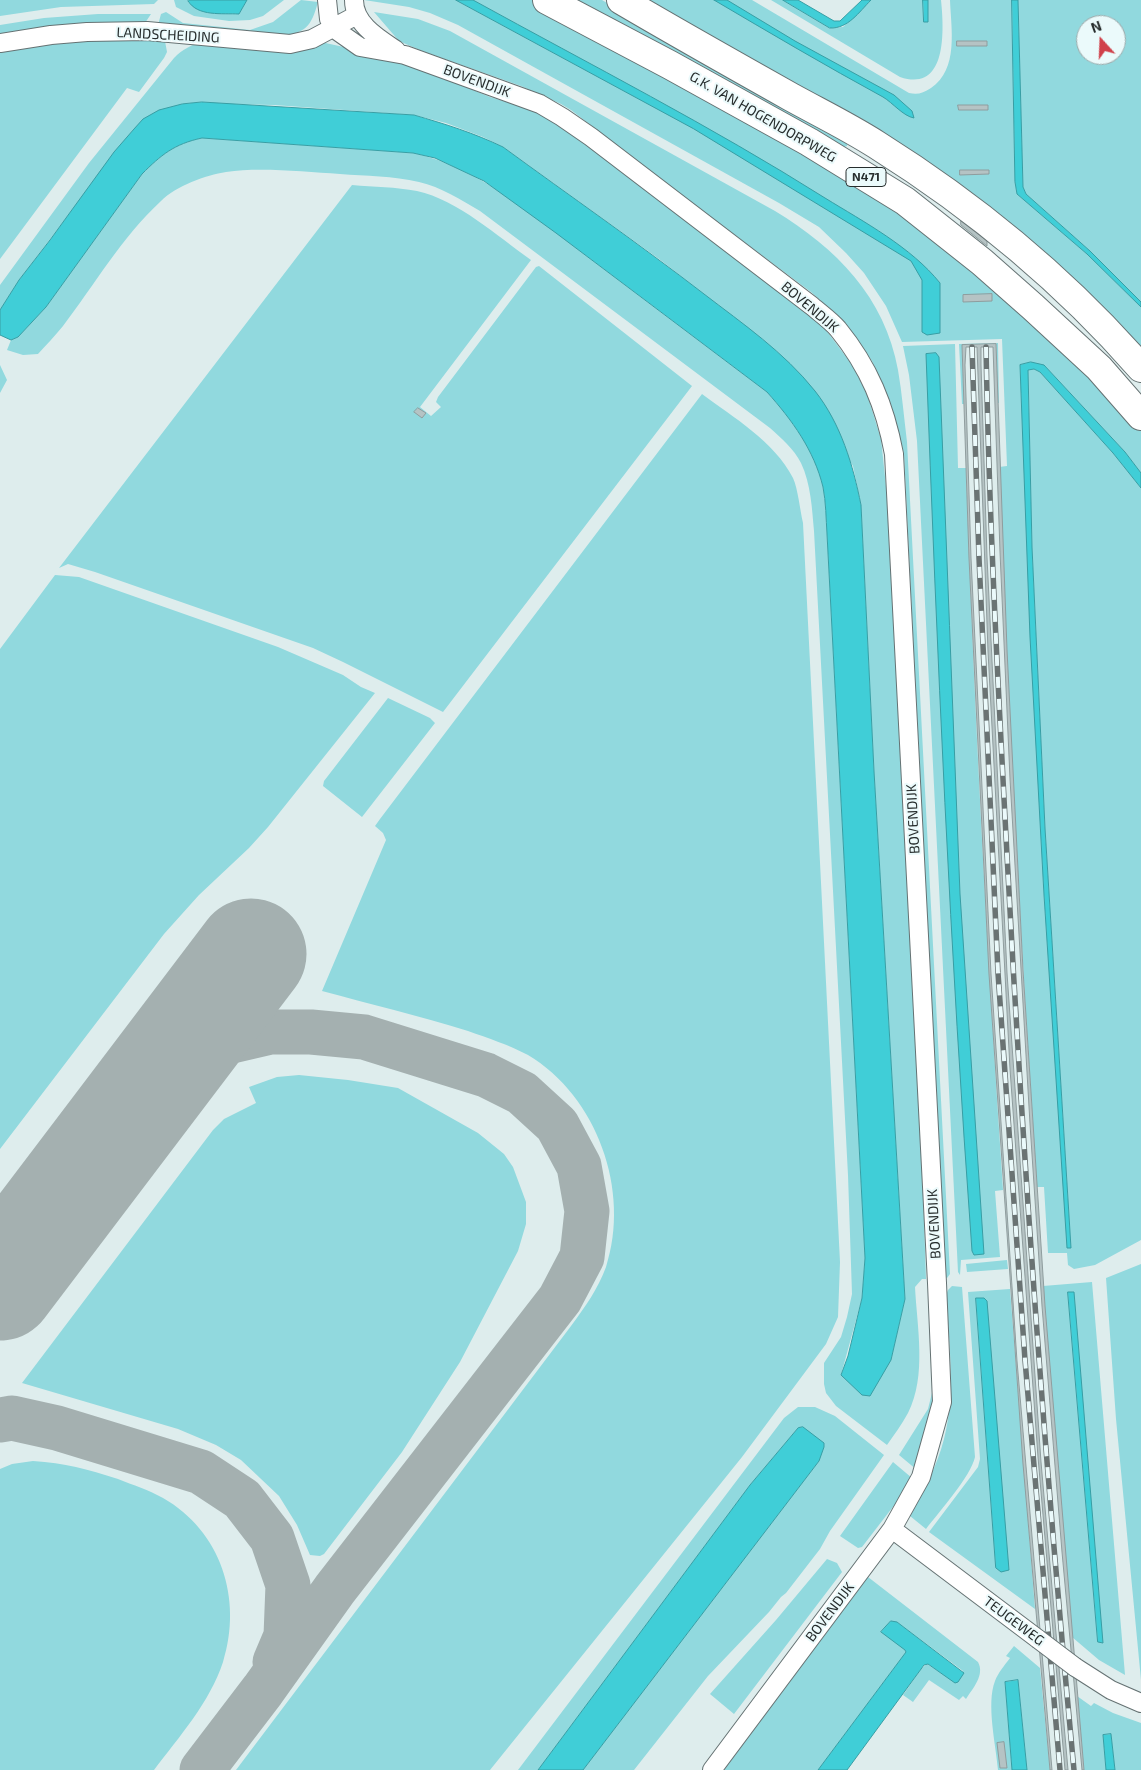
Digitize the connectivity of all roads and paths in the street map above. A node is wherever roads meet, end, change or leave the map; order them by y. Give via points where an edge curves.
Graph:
1 (327, 0) edge
2 (548, 0) edge
3 (621, 0) edge
4 (355, 7) edge
5 (333, 28) junction
6 (0, 43) edge
7 (405, 55) junction
8 (1141, 368) edge
9 (1141, 416) edge
10 (892, 1529) junction
11 (1141, 1703) edge
12 (712, 1770) edge

1 - 5 street
2 - 9 main road, G.K. VAN HOGENDORPWEG / N471 via 809,142 904,201 1034,307 1099,368
3 - 8 main road, N471 via 875,143 921,173 967,206 1055,280
4 - 5 street, LANDSCHEIDING
4 - 7 street, BOVENDIJK via 364,26
5 - 6 street, LANDSCHEIDING via 312,39 290,44 147,31 51,35
5 - 7 street, BOVENDIJK via 360,47
7 - 10 street, BOVENDIJK via 540,104 591,137 837,328 860,360 878,394 894,454 942,1402 921,1477
10 - 11 street, TEUGEWEG, bridge via 1075,1666 1111,1690
10 - 12 street, BOVENDIJK

